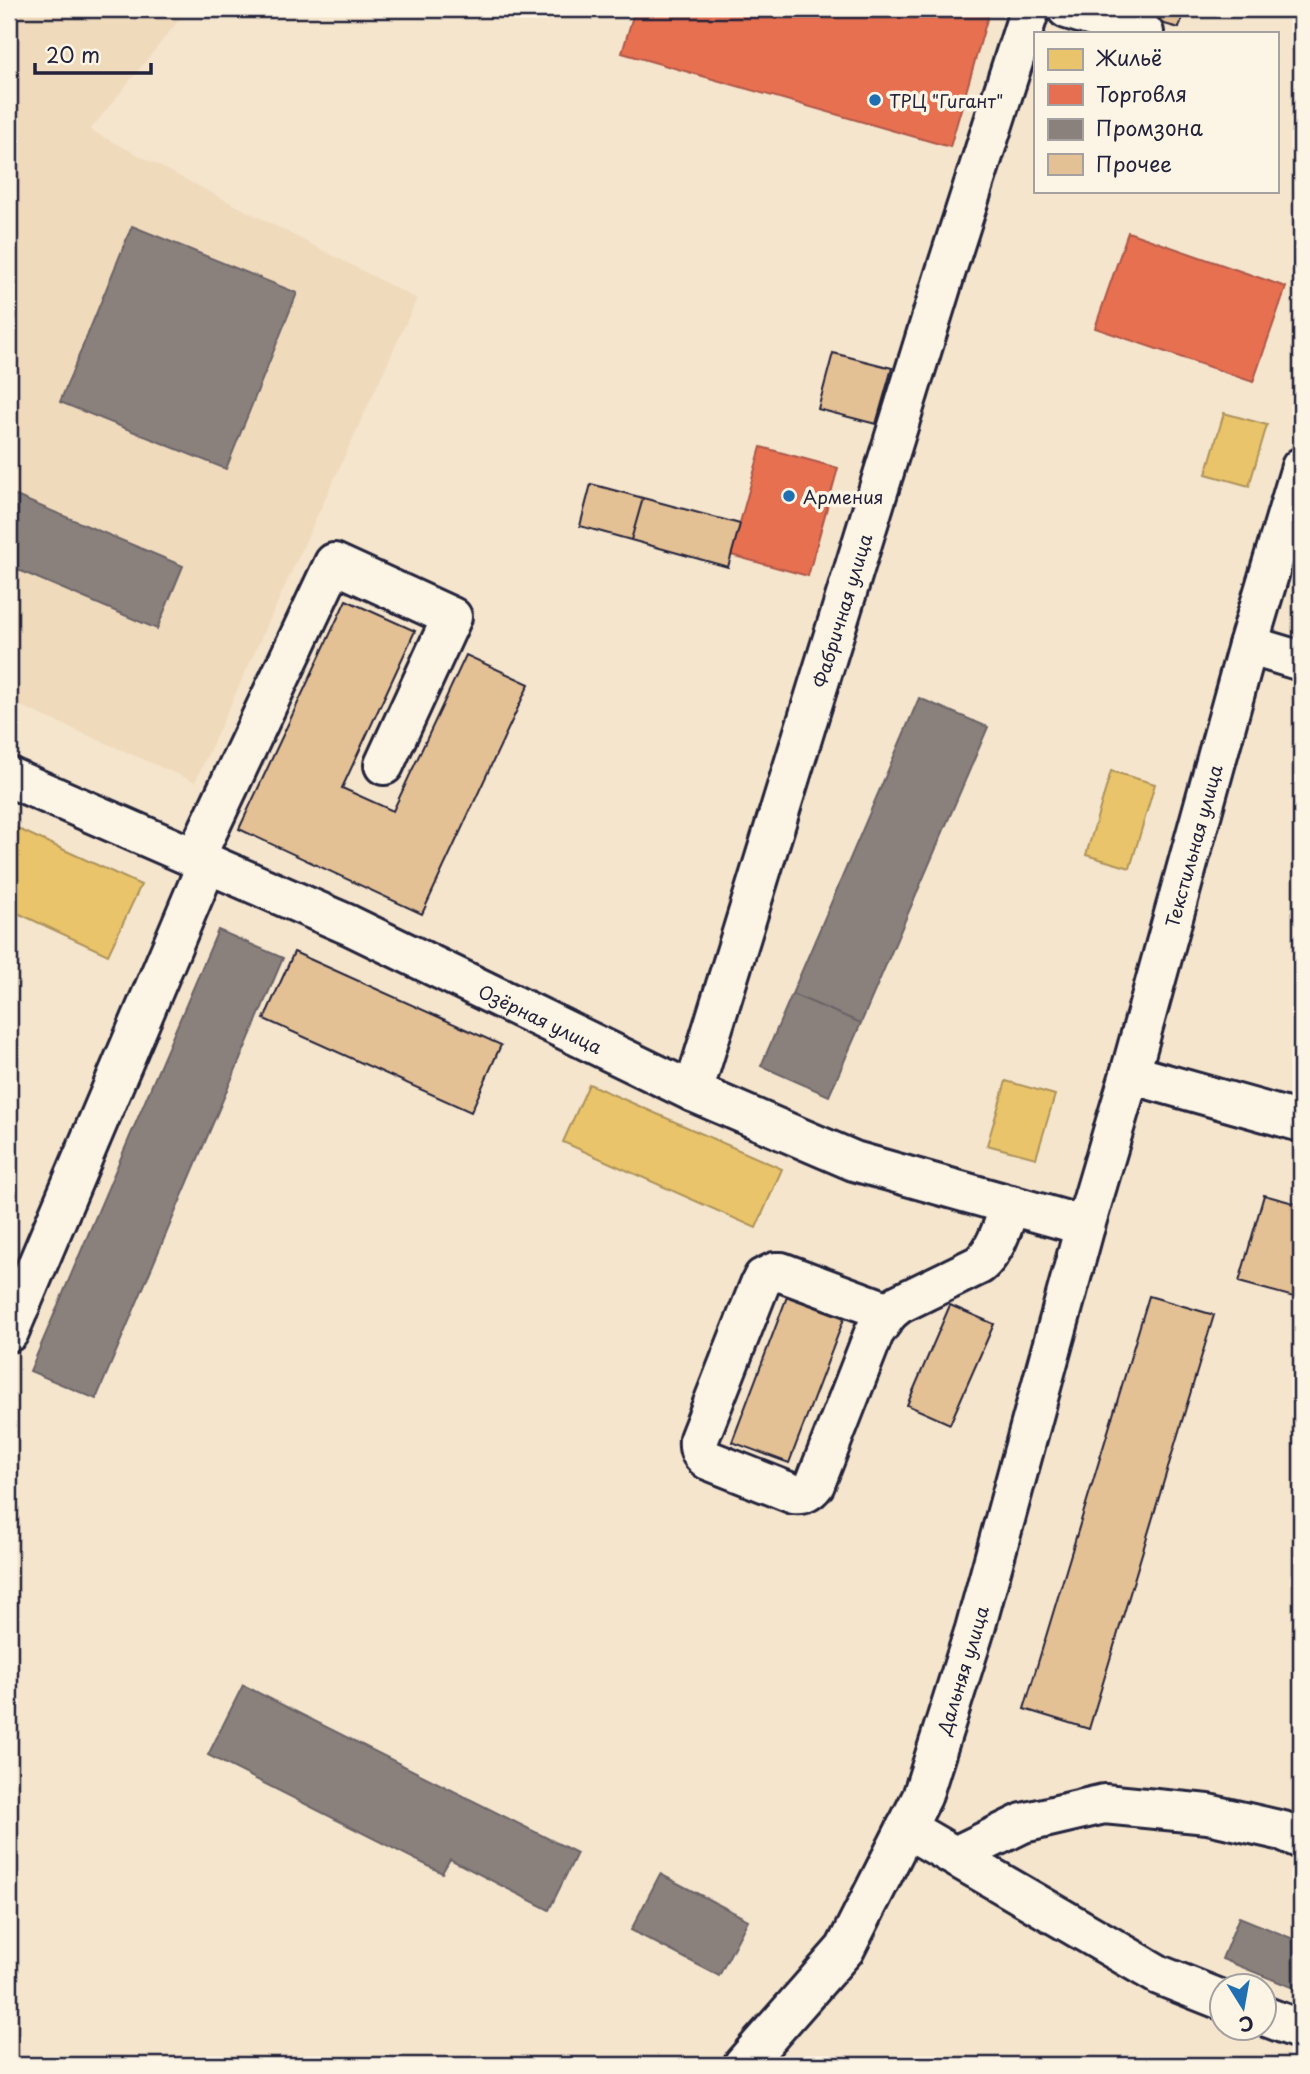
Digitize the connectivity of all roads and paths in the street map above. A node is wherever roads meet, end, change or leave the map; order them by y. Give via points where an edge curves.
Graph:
1 (1030, 9) edge
2 (1067, 9) edge
3 (1141, 32) edge
4 (1301, 467) edge
5 (1248, 645) junction
6 (1301, 661) edge
7 (384, 765) dead end
8 (9, 777) edge
9 (201, 861) junction
10 (1130, 1074) junction
11 (693, 1093) junction
12 (1301, 1122) edge
13 (1011, 1205) junction
14 (1085, 1226) junction
15 (889, 1312) junction
16 (9, 1332) edge
17 (906, 1828) junction
18 (1301, 1839) edge
19 (955, 1856) junction
20 (1208, 1994) edge
21 (1278, 2021) edge
22 (1301, 2030) edge
23 (743, 2065) edge

1 - 11 street, Фабричная улица
2 - 3 street
4 - 5 street, Текстильная улица
5 - 6 street
5 - 10 street, Текстильная улица
7 - 9 street via 452,617 334,563
8 - 9 street, Озёрная улица
9 - 11 street, Озёрная улица via 349,925
9 - 16 street
10 - 12 street
10 - 14 street, Текстильная улица
11 - 13 street, Озёрная улица via 854,1161
13 - 14 street, Озёрная улица
13 - 15 street via 986,1259
14 - 17 street, Дальняя улица via 975,1629 922,1797
15 - 15 street via 874,1333 812,1489 794,1494 703,1456 699,1439 763,1278 781,1272
17 - 19 street
17 - 23 street, Дальняя улица via 845,1949
18 - 19 street via 1208,1814 1104,1804 1023,1823
19 - 20 street via 1159,1975
21 - 22 street

